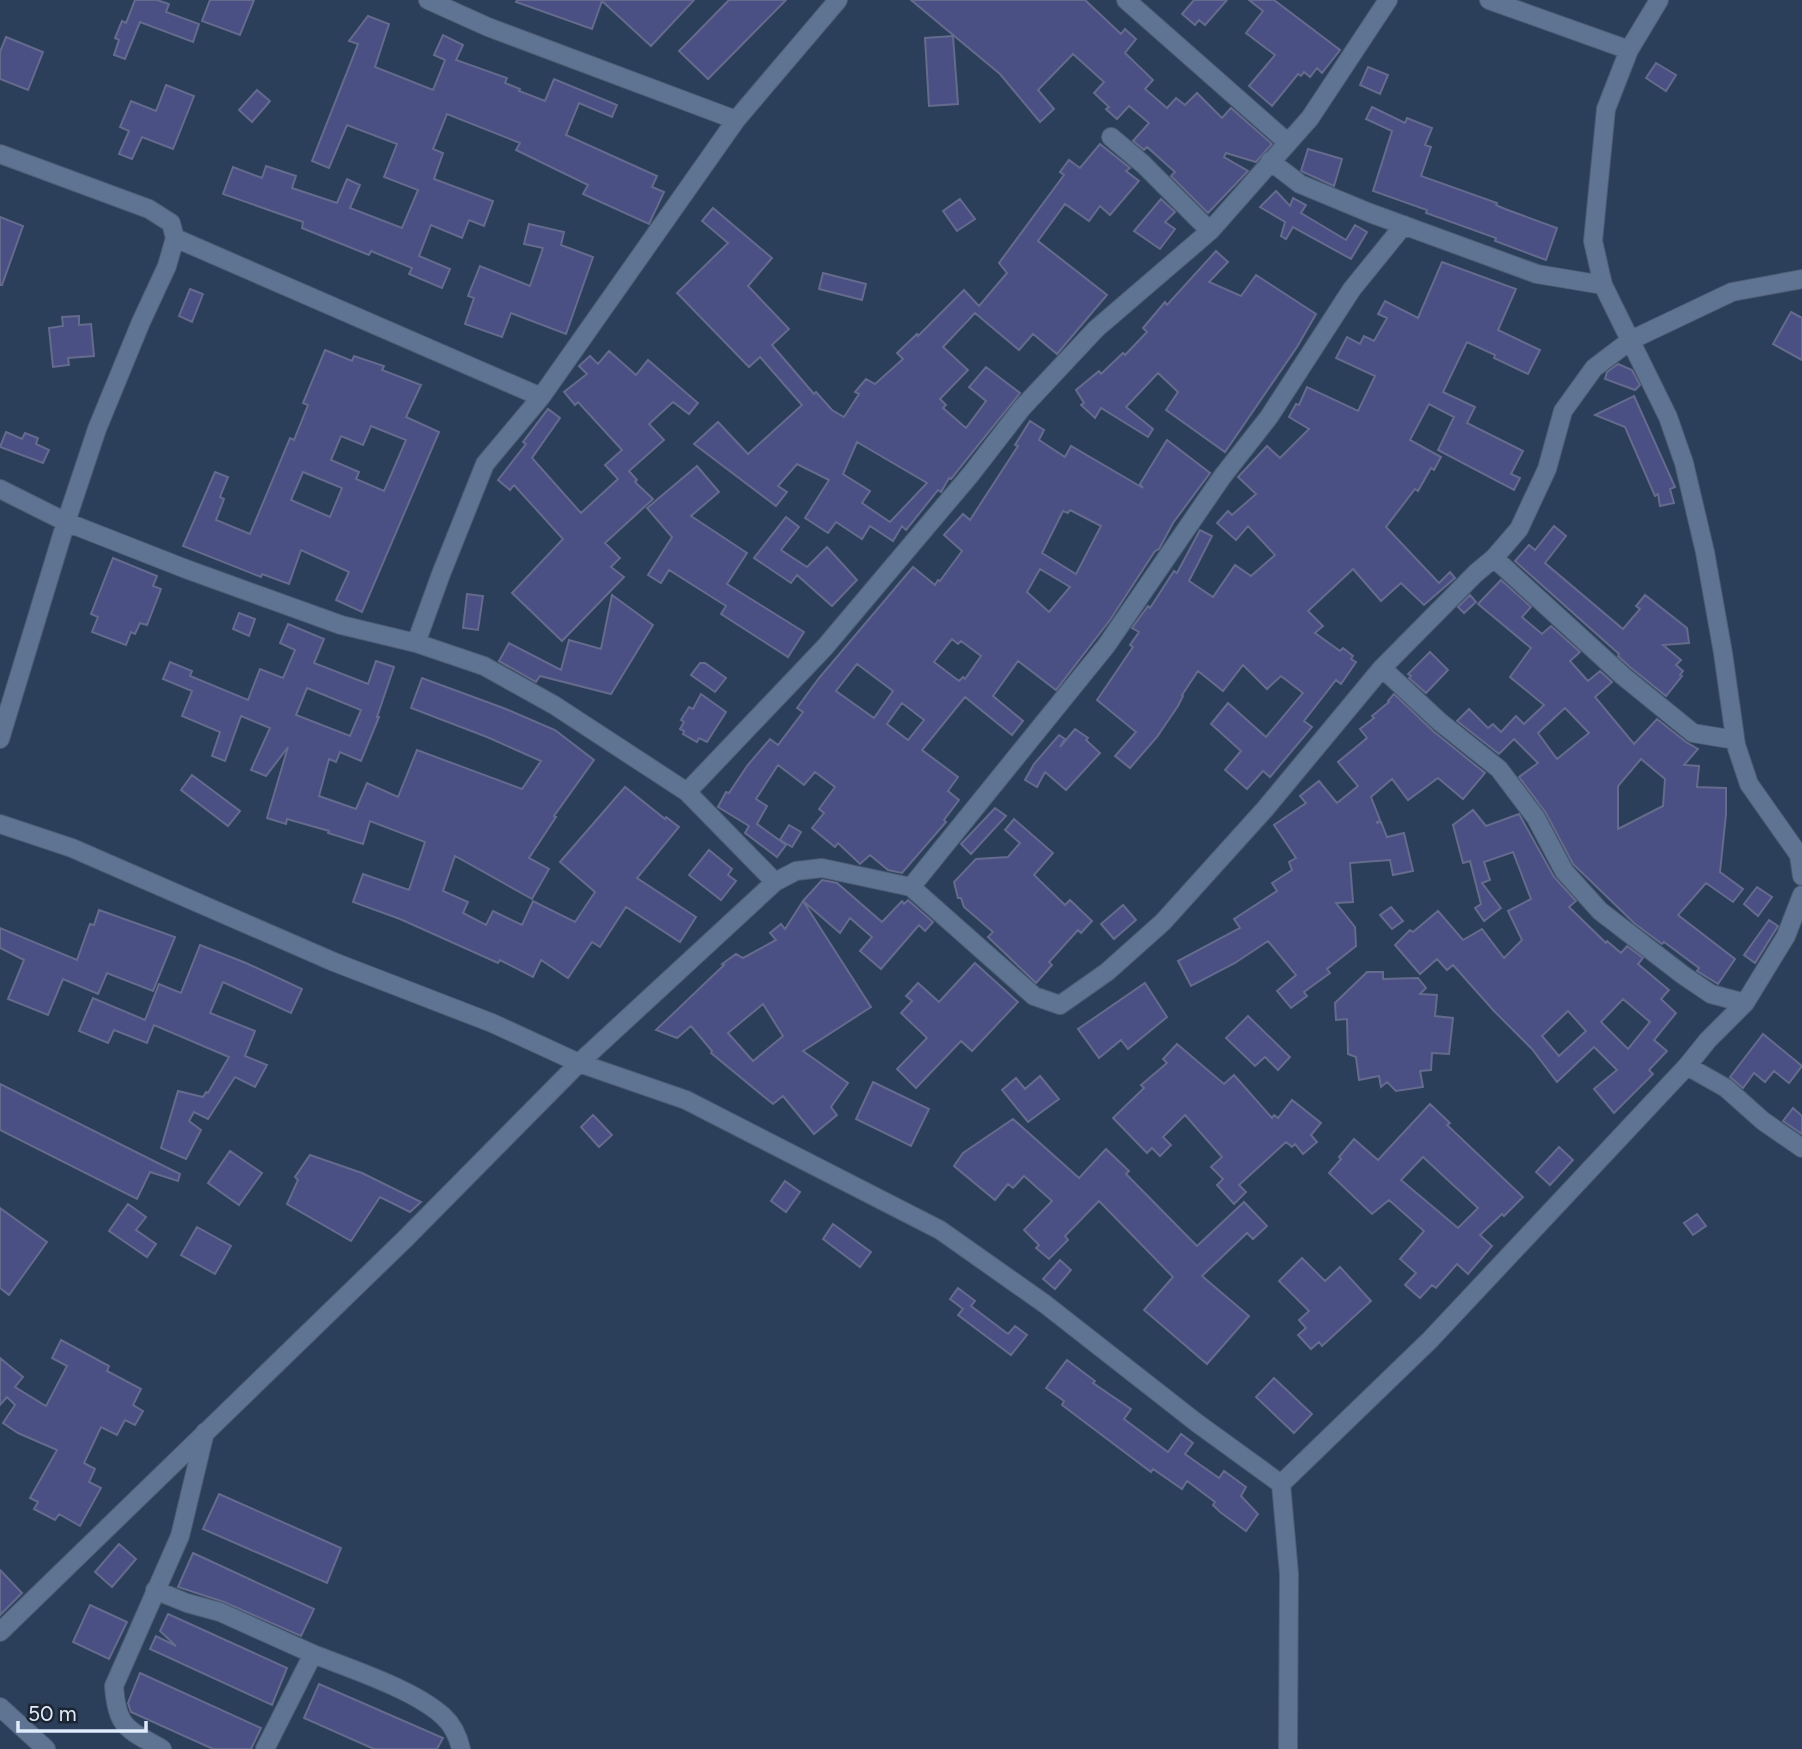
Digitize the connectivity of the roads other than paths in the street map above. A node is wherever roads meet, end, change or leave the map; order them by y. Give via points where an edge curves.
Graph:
1 (428, 0) edge
2 (838, 0) edge
3 (1126, 0) edge
4 (1388, 0) edge
5 (1489, 0) edge
6 (1659, 0) edge
7 (1629, 50) junction
8 (736, 120) junction
9 (1111, 137) dead end
10 (1287, 142) junction
11 (0, 154) edge
12 (1270, 161) junction
13 (1404, 225) junction
14 (1210, 231) junction
15 (175, 238) junction
16 (1802, 279) edge
17 (1603, 285) junction
18 (1631, 340) junction
19 (541, 397) junction
20 (0, 489) edge
21 (66, 522) junction
22 (1494, 558) junction
23 (416, 643) junction
24 (1382, 668) junction
25 (0, 739) edge
26 (1735, 740) junction
27 (687, 792) junction
28 (0, 824) edge
29 (1802, 876) edge
30 (775, 882) junction
31 (911, 887) junction
32 (1802, 895) edge
33 (1745, 1003) junction
34 (579, 1063) junction
35 (1687, 1066) junction
36 (1802, 1148) edge
37 (205, 1432) junction
38 (1281, 1484) junction
39 (155, 1590) junction
40 (0, 1632) edge
41 (313, 1654) junction
42 (0, 1707) edge
43 (46, 1749) edge
44 (162, 1749) edge
45 (265, 1749) edge
46 (461, 1749) edge
47 (1288, 1749) edge

1 - 8 street
2 - 8 street
3 - 10 street
4 - 10 street via 1310,118
5 - 7 street
6 - 7 street
7 - 17 street via 1605,109 1592,241
8 - 19 street
9 - 14 street
10 - 12 street
11 - 15 street via 149,209 171,223
12 - 13 street via 1300,184
12 - 14 street
13 - 17 street via 1537,274
13 - 31 street via 1352,289 1269,416 1106,646
14 - 27 street via 1096,329 1022,408 825,647
15 - 19 street
15 - 21 street via 97,429
16 - 18 street via 1732,292
17 - 18 street
18 - 22 street via 1594,368 1563,411 1547,469 1519,529
18 - 26 street via 1668,417 1684,463 1705,552
19 - 23 street via 485,464
20 - 21 street
21 - 23 street via 341,625
21 - 25 street
22 - 24 street
22 - 26 street via 1693,733
23 - 27 street via 484,666 554,705
24 - 31 street via 1163,922 1107,972 1060,1005 1034,996
24 - 33 street via 1499,769 1536,818 1564,871 1600,911 1711,994
26 - 29 street via 1749,784 1799,855
27 - 30 street
28 - 34 street via 72,848
30 - 31 street via 796,871 822,868
30 - 34 street
32 - 33 street via 1786,936
33 - 35 street
34 - 37 street
34 - 38 street via 686,1100 940,1230
35 - 36 street via 1726,1088
35 - 38 street via 1430,1340
37 - 39 street via 180,1536
37 - 40 street
38 - 47 street via 1289,1574
39 - 41 street via 220,1612
39 - 44 street via 114,1686 116,1709 128,1729
41 - 45 street
41 - 46 street via 404,1691 443,1716 458,1735
42 - 43 street

